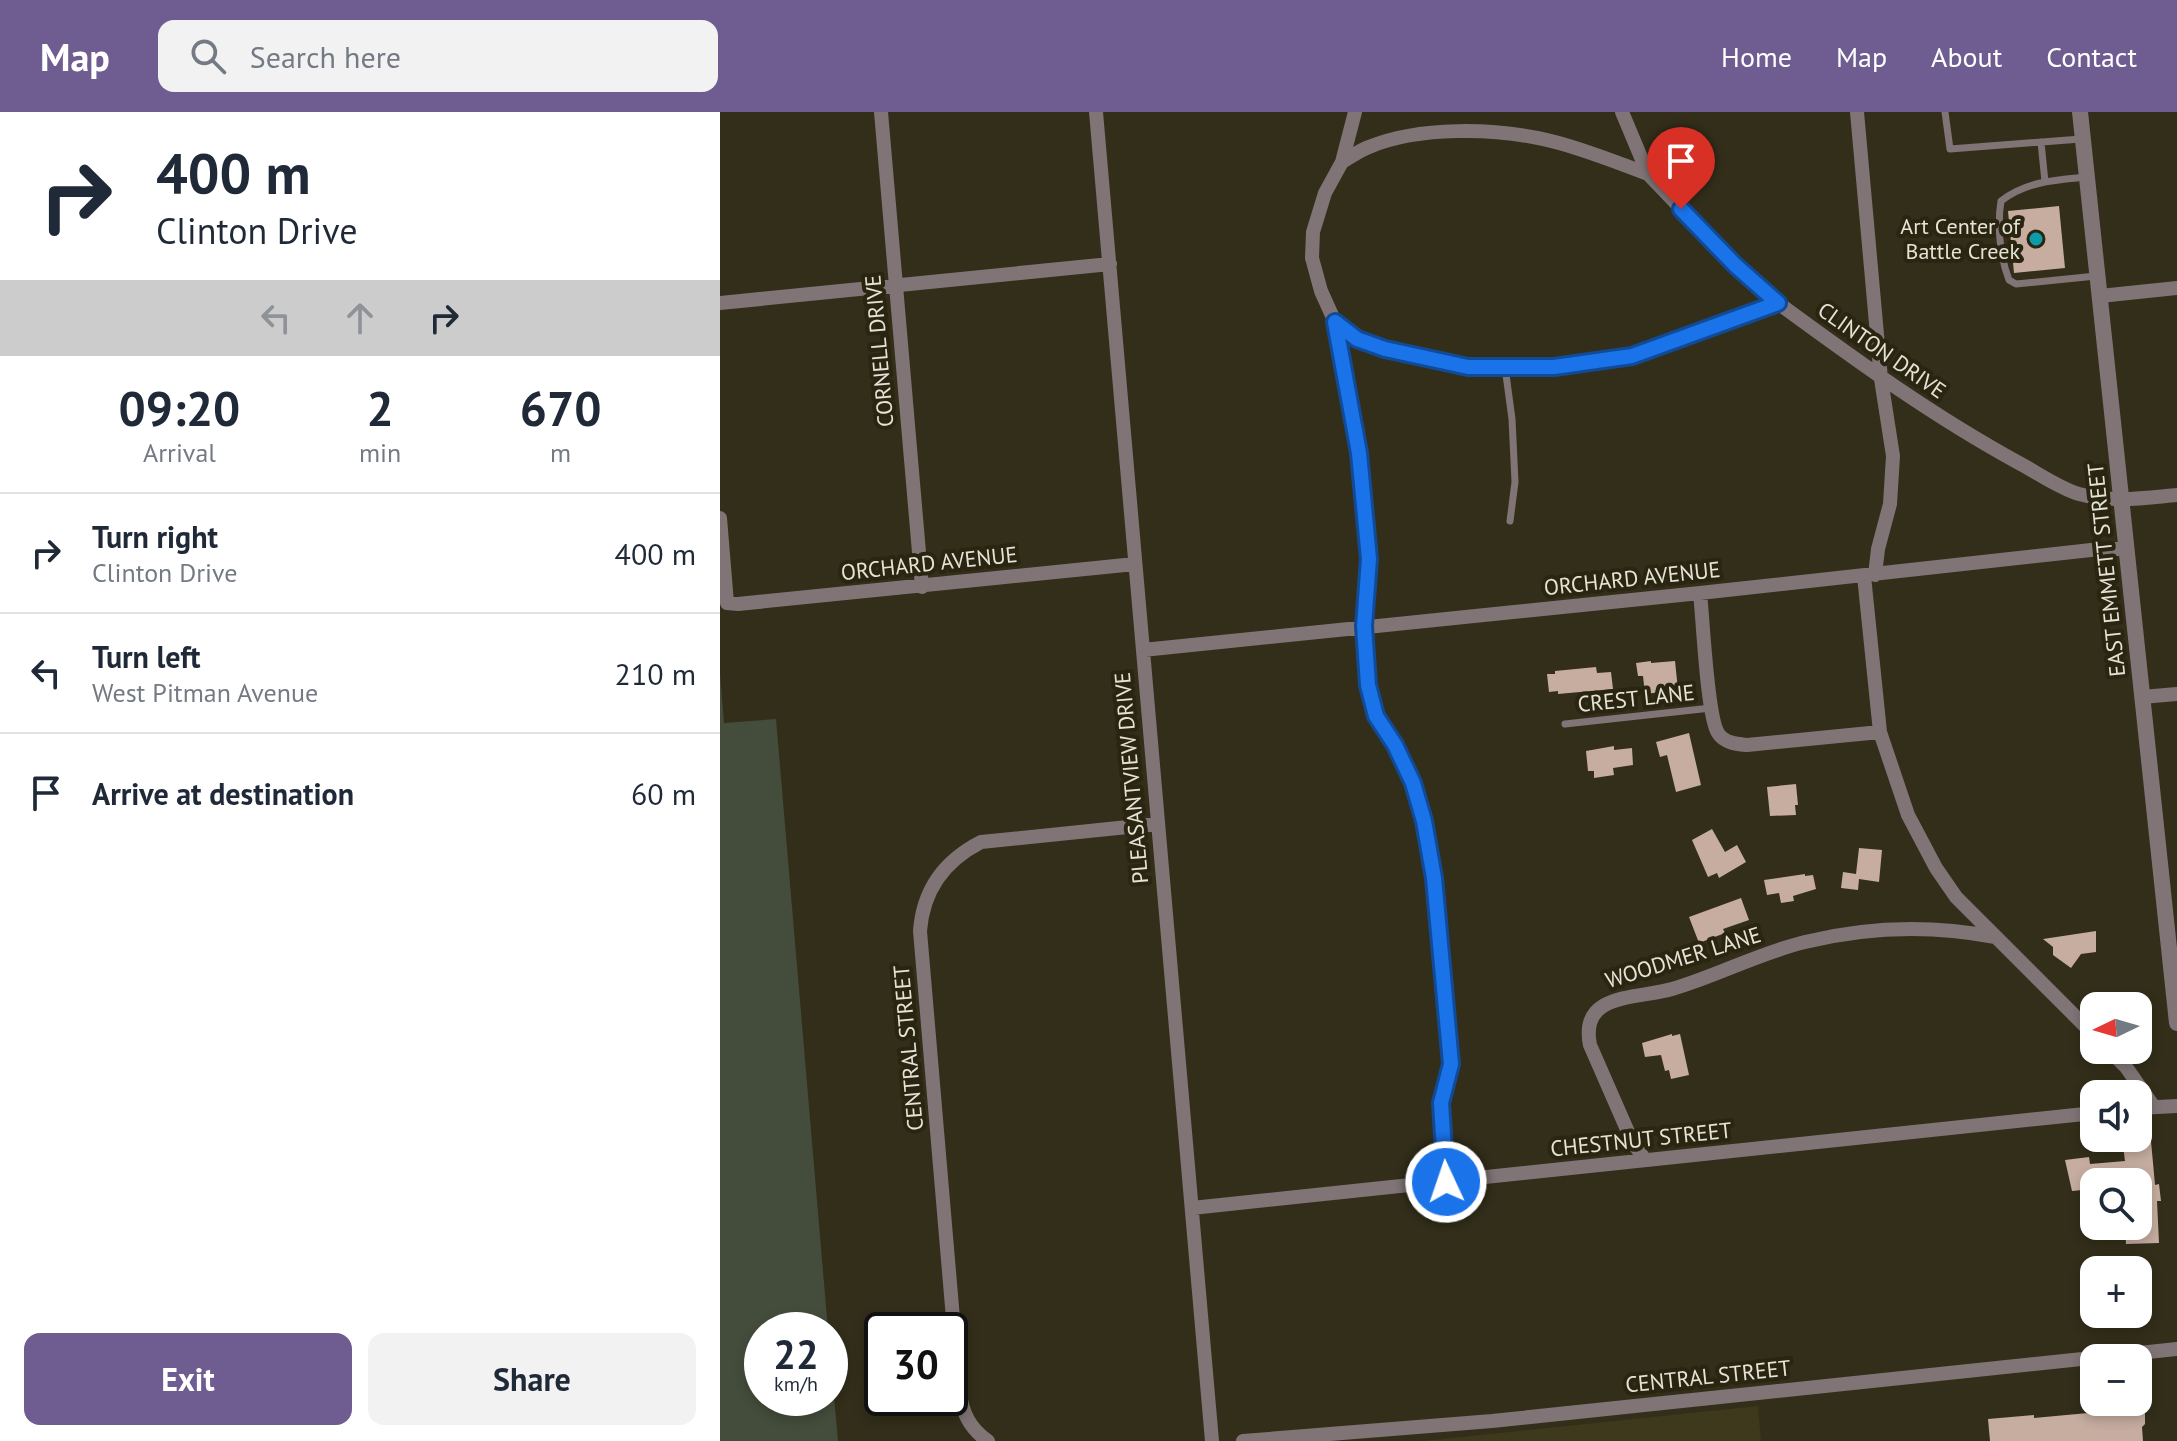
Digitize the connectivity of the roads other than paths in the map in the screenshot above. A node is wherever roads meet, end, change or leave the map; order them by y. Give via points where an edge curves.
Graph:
1 (881, 112) edge
2 (1096, 112) edge
3 (1355, 112) edge
4 (1622, 112) edge
5 (1857, 112) edge
6 (1945, 112) edge
7 (2080, 112) edge
8 (2083, 139) junction
9 (2041, 142) junction
10 (1342, 162) junction
11 (1648, 174) junction
12 (2087, 177) junction
13 (2045, 182) junction
14 (1110, 264) junction
15 (2098, 276) junction
16 (895, 287) junction
17 (2177, 288) edge
18 (2100, 296) junction
19 (720, 303) edge
20 (1778, 303) junction
21 (1335, 322) junction
22 (1505, 367) junction
23 (1881, 379) junction
24 (2177, 495) edge
25 (2121, 500) junction
26 (720, 518) edge
27 (1510, 521) dead end
28 (2126, 549) junction
29 (1135, 564) junction
30 (1870, 575) junction
31 (922, 587) junction
32 (1700, 593) junction
33 (1364, 626) junction
34 (1143, 650) junction
35 (2177, 694) edge
36 (2142, 697) junction
37 (1711, 708) junction
38 (1565, 724) dead end
39 (1880, 732) junction
40 (1157, 824) junction
41 (2170, 896) edge
42 (1994, 937) junction
43 (2080, 1021) edge
44 (2177, 1023) edge
45 (2123, 1064) edge
46 (2177, 1106) edge
47 (2154, 1107) joint
48 (2080, 1114) edge
49 (1645, 1160) junction
50 (1446, 1182) junction
51 (1192, 1208) junction
52 (2177, 1349) edge
53 (988, 1441) edge
54 (1212, 1441) edge
55 (1243, 1441) edge

1 - 16 street, CORNELL DRIVE
2 - 14 street, PLEASANTVIEW DRIVE
3 - 10 street
4 - 11 street
5 - 23 street
6 - 9 lane via 1950,149
7 - 8 street, EAST EMMETT STREET
8 - 9 lane
8 - 12 street, EAST EMMETT STREET
9 - 13 lane
10 - 11 street via 1369,146 1455,131 1547,140
10 - 21 street via 1313,232 1312,258
11 - 20 street, CLINTON DRIVE
12 - 13 lane
12 - 15 street, EAST EMMETT STREET
13 - 15 lane via 2014,191 2001,201 2009,280 2016,284
14 - 16 street
14 - 29 street, PLEASANTVIEW DRIVE
15 - 18 street, EAST EMMETT STREET
16 - 19 street
16 - 31 street, CORNELL DRIVE
17 - 18 street
18 - 25 street, EAST EMMETT STREET
20 - 22 street via 1632,356 1566,366
20 - 23 street, CLINTON DRIVE
21 - 22 street via 1357,339 1385,349 1468,367
21 - 33 street via 1361,468 1369,559
22 - 27 lane via 1515,482
23 - 25 street, CLINTON DRIVE via 2076,493
23 - 30 street via 1893,480
24 - 25 street
25 - 28 street, EAST EMMETT STREET
26 - 31 street, ORCHARD AVENUE via 727,603
28 - 30 street, ORCHARD AVENUE
28 - 36 street, EAST EMMETT STREET
29 - 31 street, ORCHARD AVENUE
29 - 34 street, PLEASANTVIEW DRIVE
30 - 32 street, ORCHARD AVENUE
30 - 39 street
32 - 33 street, ORCHARD AVENUE
32 - 37 street
33 - 34 street, ORCHARD AVENUE
33 - 50 street via 1376,716 1413,783 1434,878 1451,1064 1441,1103
34 - 40 street, PLEASANTVIEW DRIVE
35 - 36 street
36 - 41 street, EAST EMMETT STREET
37 - 38 lane, CREST LANE
37 - 39 street via 1718,734 1736,744
39 - 42 street via 1908,815 1936,868
40 - 51 street, PLEASANTVIEW DRIVE
40 - 53 street, CENTRAL STREET via 981,842 941,871 921,911 959,1389 974,1431
41 - 44 street, EAST EMMETT STREET
42 - 43 street
42 - 49 street, WOODMER LANE via 1951,929 1842,935 1804,942 1672,989 1606,1003 1587,1033
45 - 47 street
46 - 47 street
48 - 49 street, CHESTNUT STREET
49 - 50 street, CHESTNUT STREET
50 - 51 street, CHESTNUT STREET
51 - 54 street, PLEASANTVIEW DRIVE
52 - 55 street, CENTRAL STREET via 1492,1421

